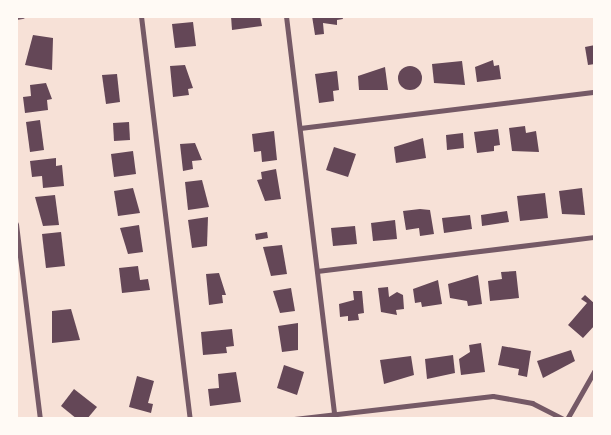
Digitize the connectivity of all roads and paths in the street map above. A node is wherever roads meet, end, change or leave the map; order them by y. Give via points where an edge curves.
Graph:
1 (22, 16) edge
2 (141, 16) edge
3 (286, 16) edge
4 (16, 17) edge
5 (595, 92) edge
6 (300, 128) junction
7 (16, 224) edge
8 (595, 238) edge
9 (317, 271) junction
10 (595, 370) edge
11 (334, 414) junction
12 (40, 419) edge
13 (190, 419) edge
14 (294, 419) edge
15 (563, 419) edge
16 (567, 419) edge

1 - 4 street
2 - 13 street
3 - 6 street
5 - 6 street
6 - 9 street
7 - 12 street
8 - 9 street
9 - 11 street
10 - 16 street
11 - 14 street
11 - 15 street via 493,396 532,403

